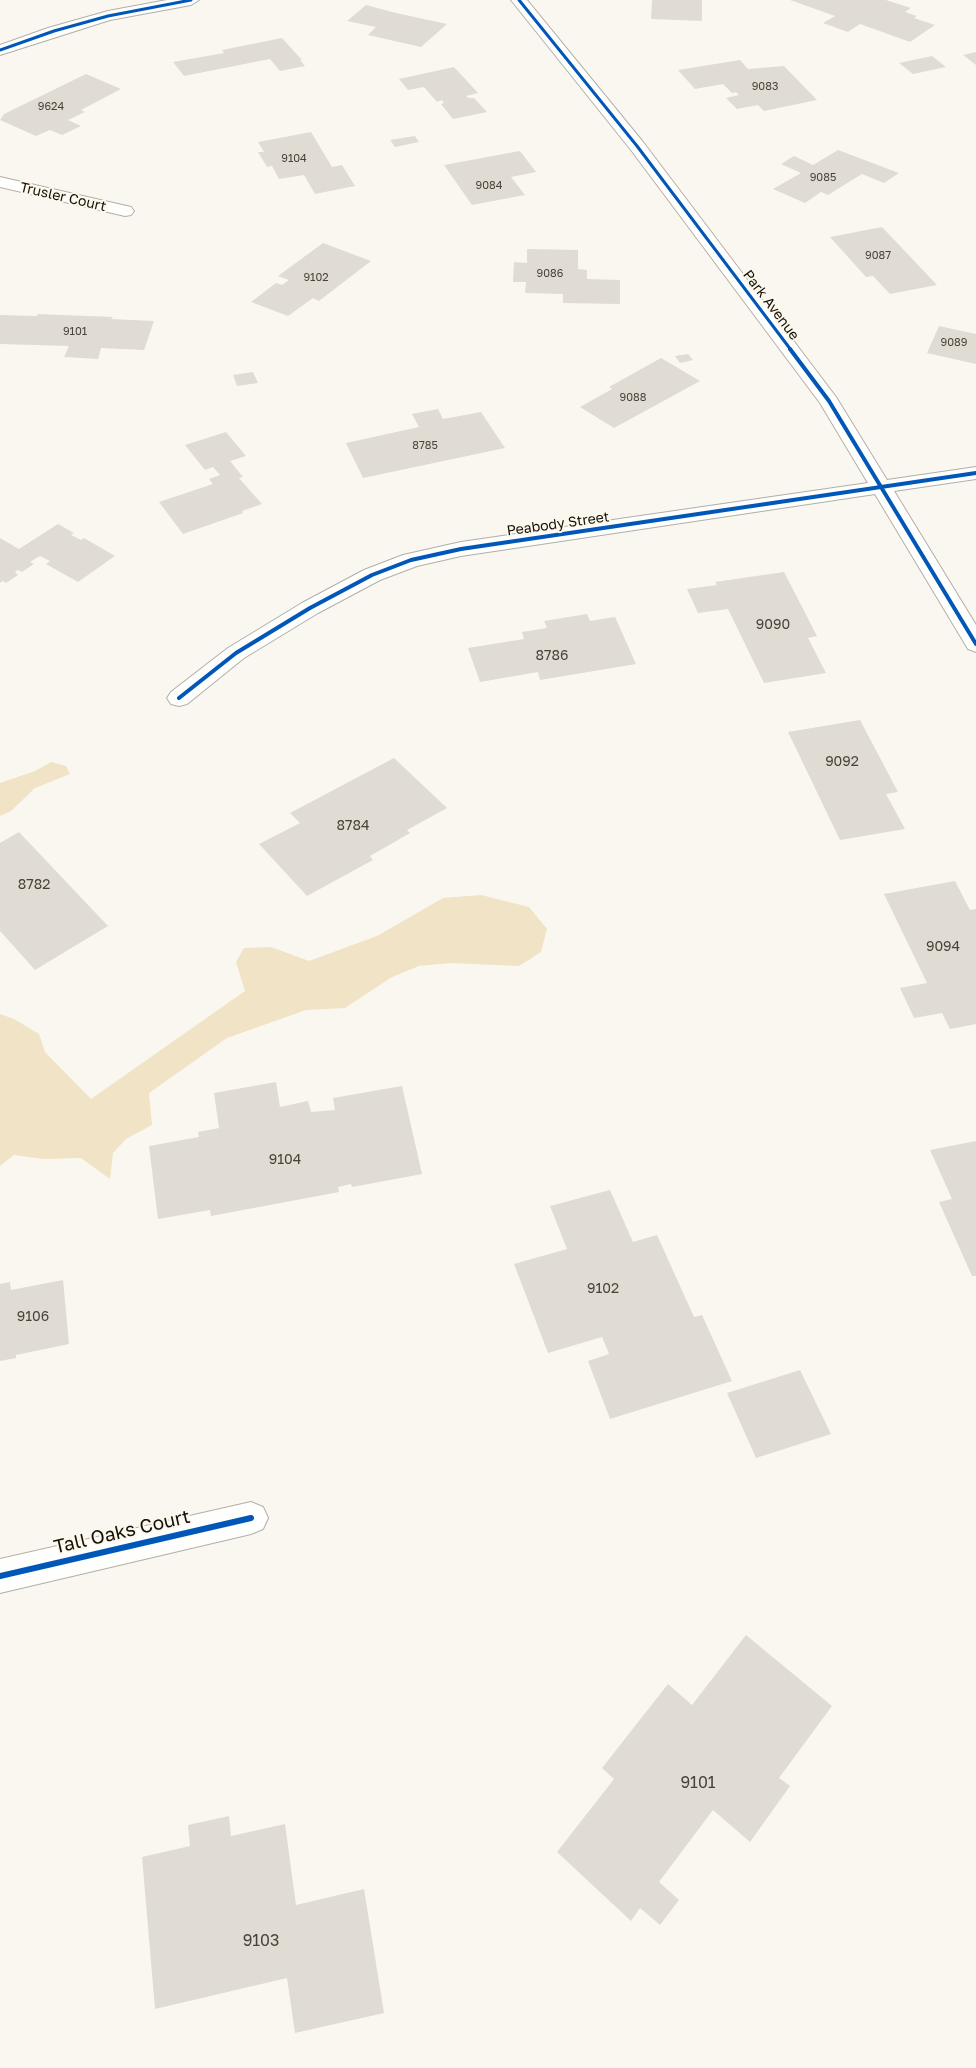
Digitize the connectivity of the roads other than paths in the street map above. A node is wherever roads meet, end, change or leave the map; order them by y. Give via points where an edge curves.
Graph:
1 (192, 0) edge
2 (519, 0) edge
3 (0, 50) edge
4 (0, 182) edge
5 (125, 211) dead end
6 (976, 472) edge
7 (881, 487) junction
8 (976, 644) edge
9 (179, 698) dead end
10 (251, 1518) dead end
11 (0, 1576) edge

1 - 3 street via 108,16
2 - 7 street, Park Avenue via 637,146 829,400
4 - 5 street, Trusler Court
6 - 7 street, Peabody Street
7 - 8 street, Park Avenue
7 - 9 street, Peabody Street via 461,549 411,560 372,575 310,608 236,653
10 - 11 street, Tall Oaks Court

